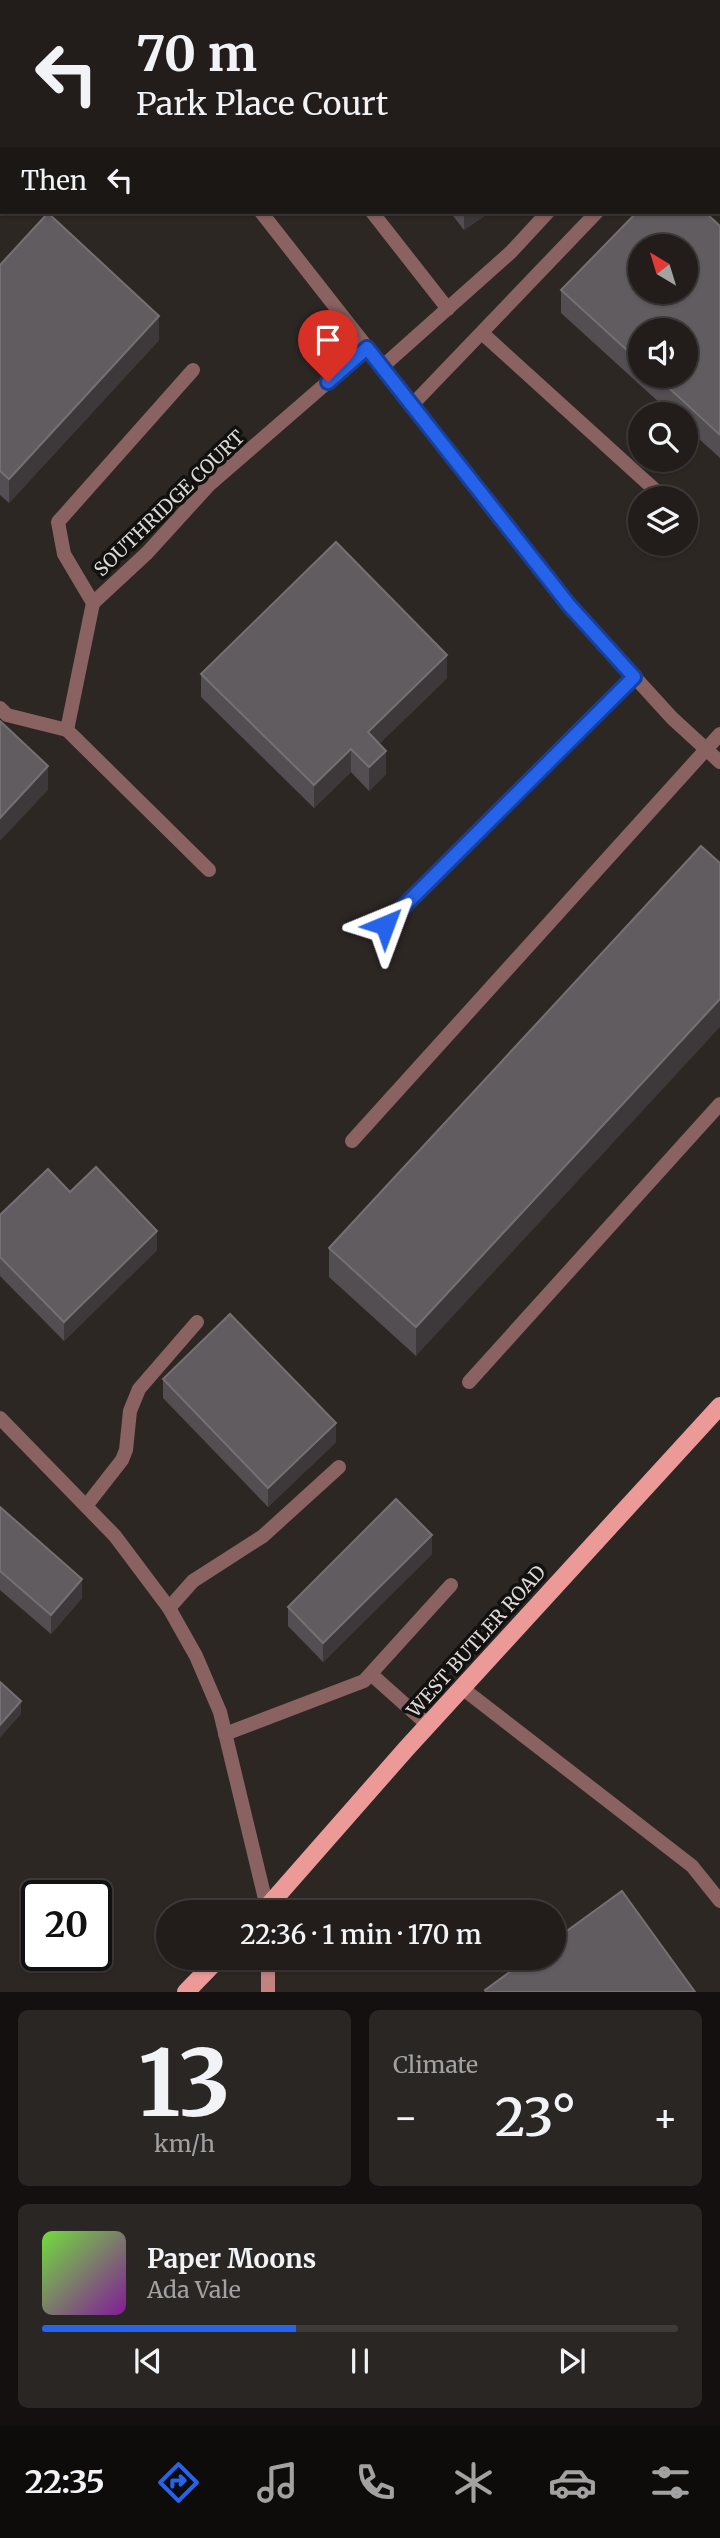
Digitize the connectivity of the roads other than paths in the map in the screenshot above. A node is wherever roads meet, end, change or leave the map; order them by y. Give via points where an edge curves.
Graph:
1 (263, 214) edge
2 (374, 214) edge
3 (546, 214) edge
4 (595, 214) edge
5 (448, 309) junction
6 (482, 333) junction
7 (367, 348) junction
8 (382, 367) junction
9 (192, 370) dead end
10 (412, 405) junction
11 (651, 486) edge
12 (93, 603) junction
13 (634, 677) junction
14 (0, 708) edge
15 (67, 730) junction
16 (720, 734) edge
17 (706, 749) junction
18 (720, 762) edge
19 (209, 870) dead end
20 (385, 925) dead end
21 (720, 1104) edge
22 (352, 1141) dead end
23 (197, 1322) dead end
24 (469, 1382) dead end
25 (720, 1406) edge
26 (0, 1418) edge
27 (339, 1467) dead end
28 (86, 1506) junction
29 (451, 1585) dead end
30 (169, 1608) junction
31 (372, 1675) junction
32 (462, 1688) junction
33 (428, 1725) junction
34 (225, 1734) junction
35 (263, 1900) edge
36 (276, 1900) edge
37 (720, 1902) edge
38 (207, 1970) edge
39 (268, 1970) edge
40 (186, 1992) edge
41 (268, 1992) edge

1 - 7 street
2 - 5 street
3 - 5 street
4 - 6 street
5 - 8 street
6 - 10 street
6 - 11 street
7 - 8 street
7 - 12 street, SOUTHRIDGE COURT via 209,485
8 - 10 street
9 - 12 street via 58,522 64,554
10 - 13 street via 569,605
12 - 15 street
13 - 17 street
13 - 20 street
14 - 15 street via 7,715
15 - 19 street
16 - 17 street
17 - 18 street
17 - 22 street
21 - 24 street
23 - 28 street via 139,1389 130,1411 122,1460
25 - 32 main road, WEST BUTLER ROAD
26 - 28 street
27 - 30 street via 263,1536 192,1581
28 - 30 street via 138,1564
29 - 31 street
30 - 34 street via 196,1656
31 - 33 street
31 - 34 street via 344,1691
32 - 33 main road, WEST BUTLER ROAD
32 - 37 street via 692,1866
33 - 36 main road, WEST BUTLER ROAD
34 - 35 street
38 - 40 main road
39 - 41 main road

